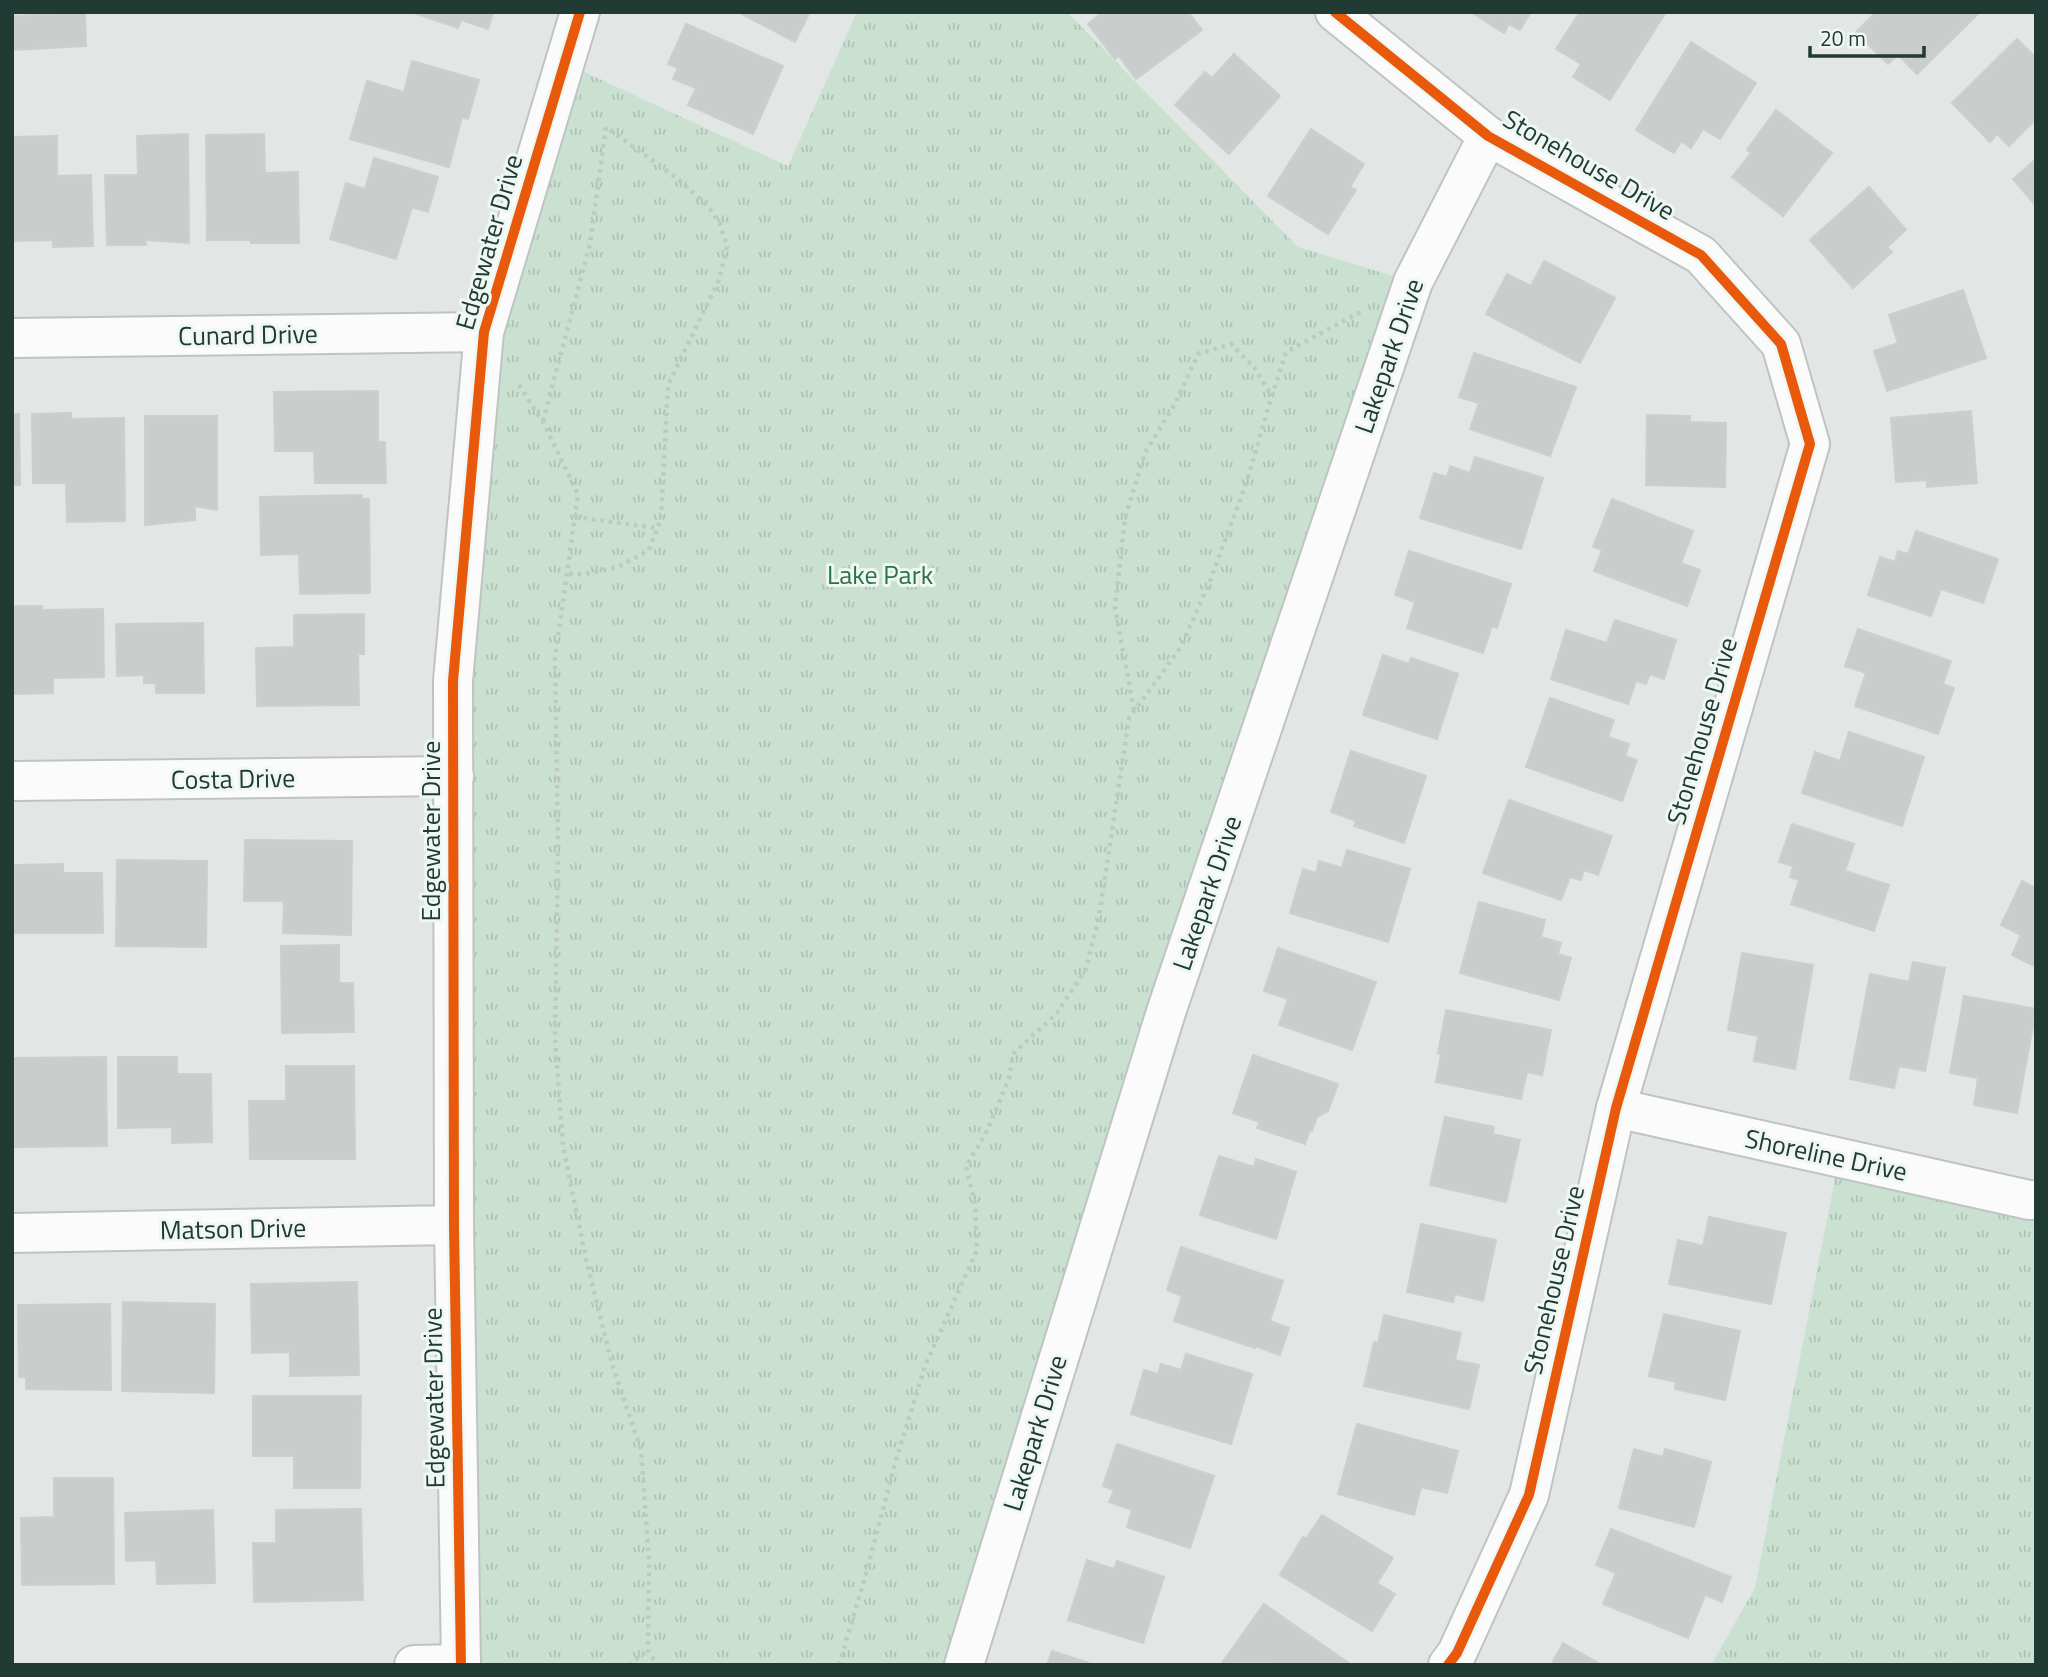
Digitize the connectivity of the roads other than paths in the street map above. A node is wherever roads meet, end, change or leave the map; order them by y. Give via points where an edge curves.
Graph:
1 (580, 12) edge
2 (1335, 12) edge
3 (1488, 136) junction
4 (484, 332) junction
5 (12, 338) edge
6 (454, 776) junction
7 (12, 781) edge
8 (1616, 1108) junction
9 (2036, 1200) edge
10 (454, 1225) junction
11 (12, 1233) edge
12 (461, 1664) edge
13 (414, 1665) edge
14 (964, 1665) edge
15 (1448, 1665) edge

1 - 4 street, Edgewater Drive
2 - 3 street, Stonehouse Drive
3 - 8 street, Stonehouse Drive via 1701,255 1781,344 1810,444
3 - 14 street, Lakepark Drive via 1413,282 1166,1012
4 - 5 street, Cunard Drive
4 - 6 street, Edgewater Drive via 453,681
6 - 7 street, Costa Drive
6 - 10 street, Edgewater Drive
8 - 9 street, Shoreline Drive
8 - 15 street, Stonehouse Drive via 1529,1495
10 - 11 street, Matson Drive
10 - 12 street, Edgewater Drive
12 - 13 street

